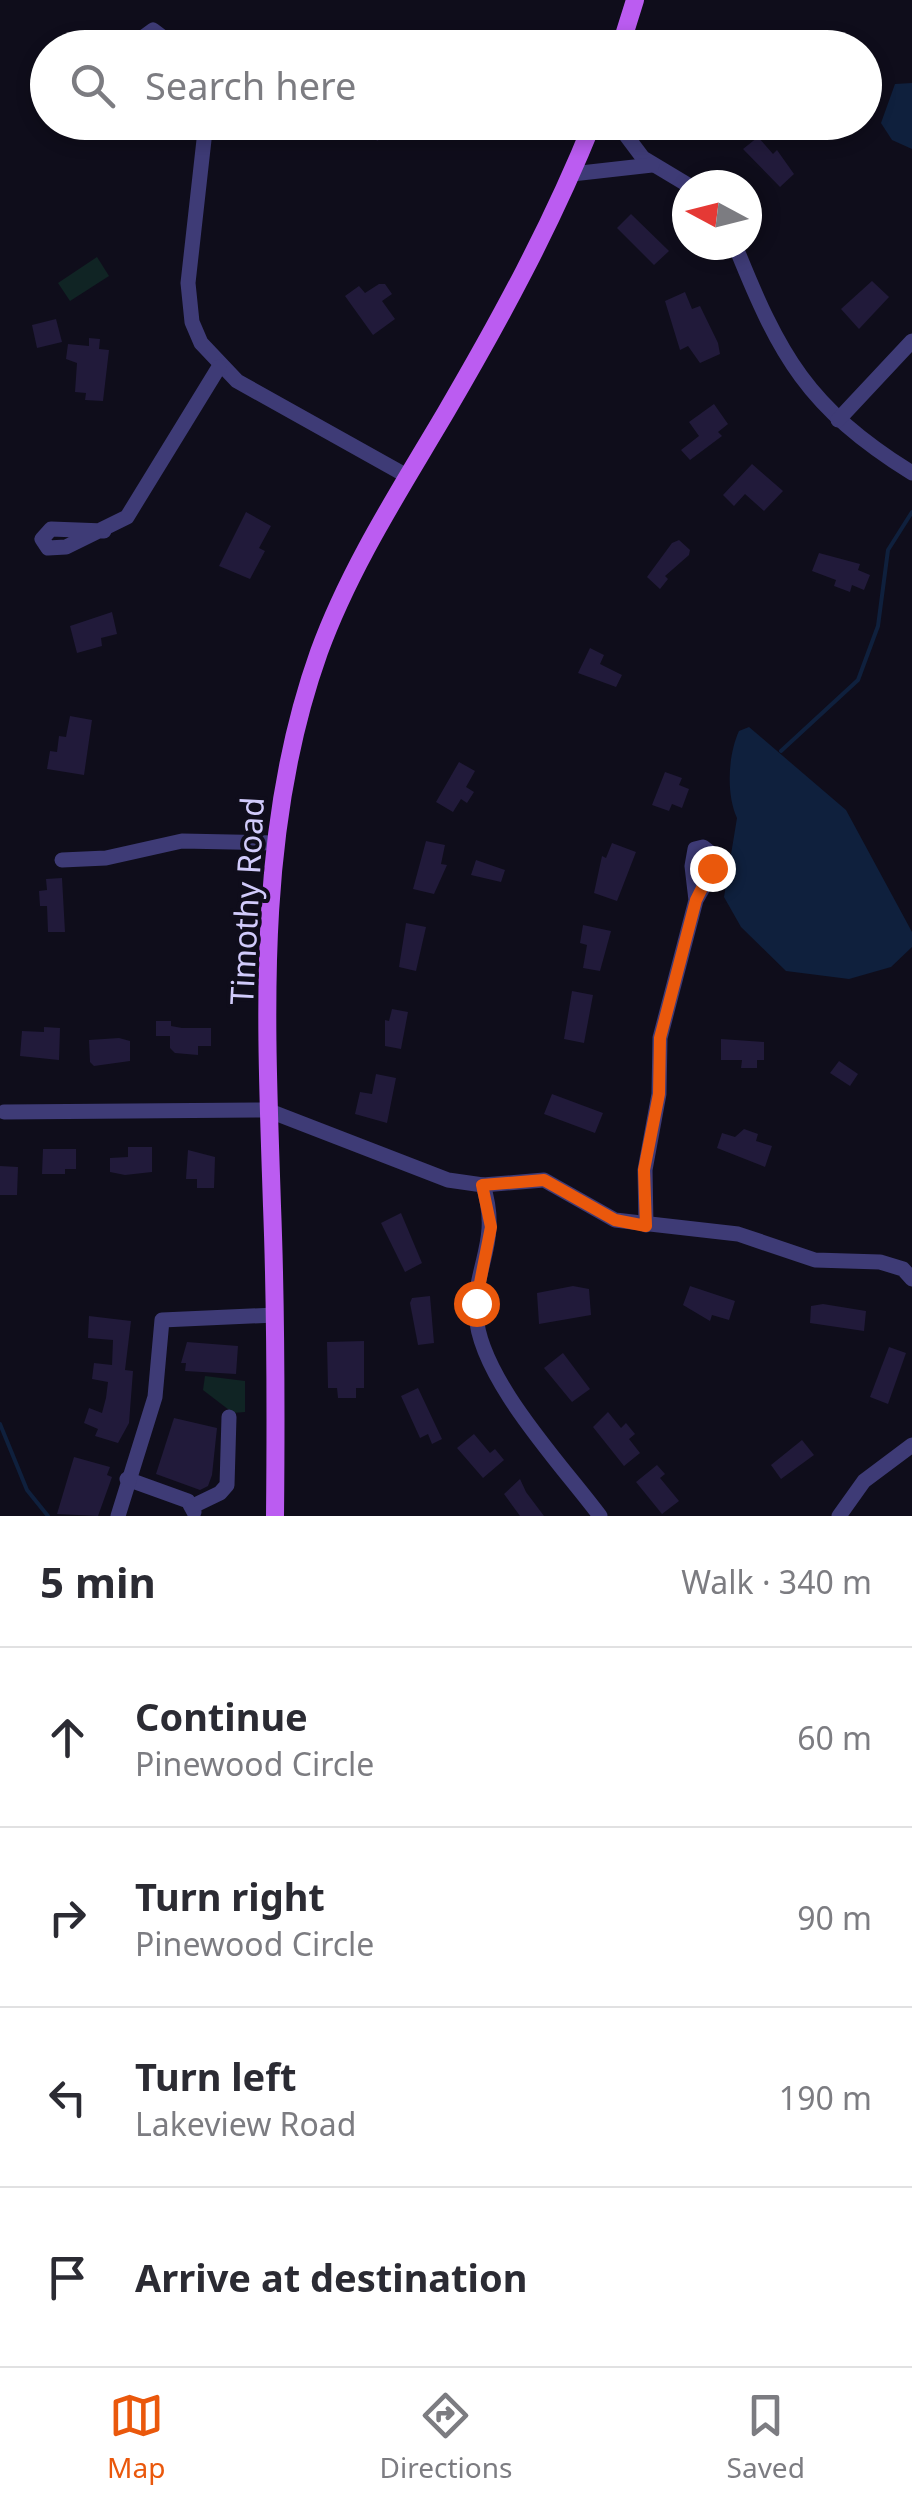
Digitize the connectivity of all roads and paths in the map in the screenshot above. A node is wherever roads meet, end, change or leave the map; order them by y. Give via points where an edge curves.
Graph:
1 (635, 0) edge
2 (626, 30) edge
3 (204, 140) edge
4 (585, 140) edge
5 (631, 140) edge
6 (652, 165) junction
7 (572, 174) junction
8 (672, 176) edge
9 (741, 260) edge
10 (912, 341) edge
11 (219, 367) junction
12 (838, 420) junction
13 (912, 473) edge
14 (407, 476) junction
15 (104, 530) dead end
16 (274, 843) junction
17 (62, 860) dead end
18 (696, 900) dead end
19 (267, 1110) junction
20 (4, 1112) dead end
21 (482, 1185) junction
22 (646, 1226) junction
23 (912, 1279) edge
24 (274, 1315) junction
25 (229, 1417) dead end
26 (912, 1445) edge
27 (127, 1478) junction
28 (193, 1511) edge
29 (118, 1516) edge
30 (274, 1516) edge
31 (600, 1516) edge
32 (839, 1516) edge

1 - 2 main road
3 - 11 street via 188,296 195,333
4 - 7 main road, Timothy Road
5 - 6 street
6 - 7 street
6 - 8 street
7 - 14 main road, Timothy Road via 519,285
9 - 12 street via 772,335 805,386
10 - 12 street
11 - 14 street
11 - 15 street via 136,507
12 - 13 street
14 - 16 main road, Timothy Road via 319,652 294,736
16 - 17 street via 182,841
16 - 19 main road, Timothy Road
18 - 22 street via 660,1038 659,1094 644,1170
19 - 20 street
19 - 21 street via 413,1170
19 - 24 main road, Timothy Road
21 - 22 street via 544,1180 615,1220
21 - 31 street via 491,1227 476,1303 484,1349 505,1388
22 - 23 street via 738,1234 815,1260 891,1264
24 - 27 street via 162,1320 153,1408
24 - 30 main road, Timothy Road
25 - 28 street via 227,1485
26 - 32 street via 864,1480
27 - 28 street
27 - 29 street

